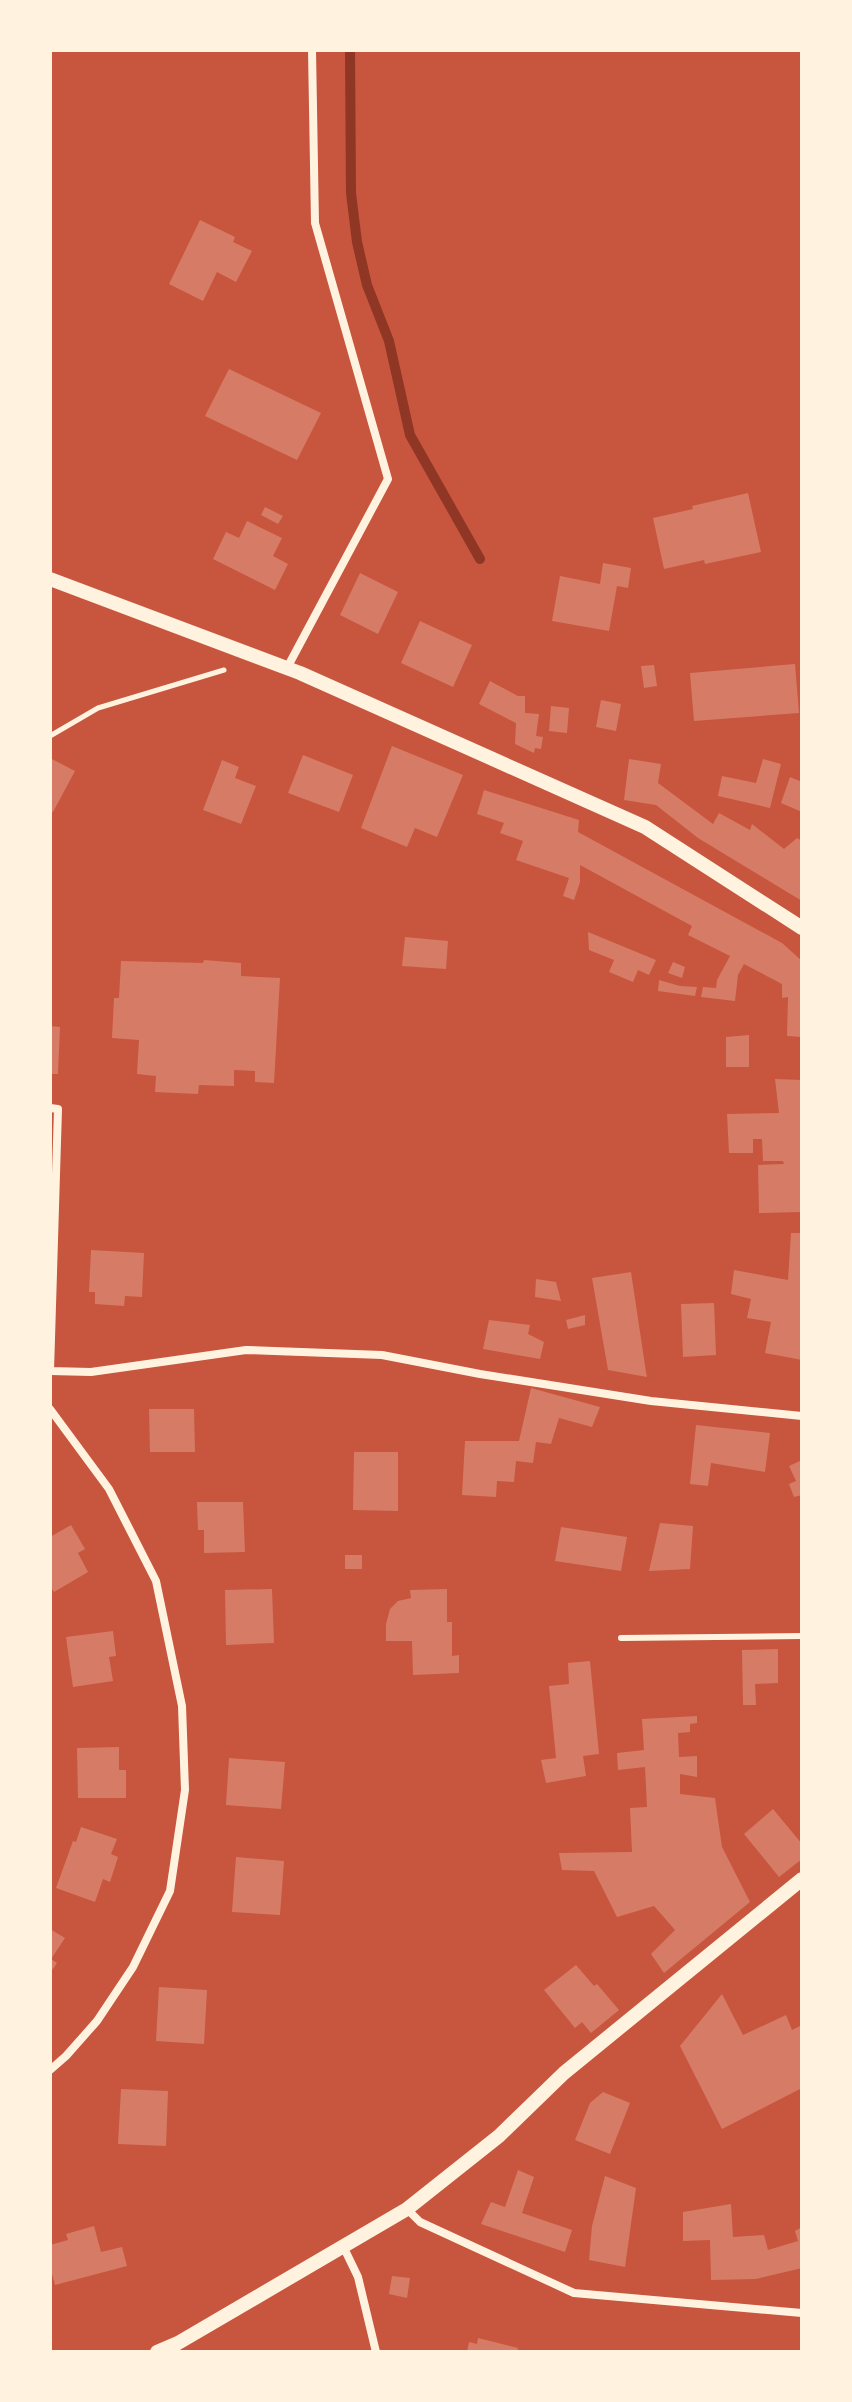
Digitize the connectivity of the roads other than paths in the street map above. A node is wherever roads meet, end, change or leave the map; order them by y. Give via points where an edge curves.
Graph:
1 (312, 50) edge
2 (50, 579) edge
3 (287, 668) junction
4 (802, 928) edge
5 (50, 1108) edge
6 (50, 1371) edge
7 (50, 1409) edge
8 (802, 1416) edge
9 (802, 1636) edge
10 (621, 1638) dead end
11 (802, 1879) edge
12 (50, 2070) edge
13 (407, 2209) junction
14 (344, 2248) junction
15 (802, 2313) edge
16 (157, 2352) edge
17 (376, 2352) edge

1 - 3 street via 315,223 388,479
2 - 3 street
3 - 4 street via 645,827
5 - 6 street via 58,1109
6 - 8 street via 91,1372 246,1350 382,1355 651,1401
7 - 12 street via 109,1489 156,1581 182,1706 185,1790 170,1891 133,1967 97,2021
9 - 10 lane
11 - 13 street
13 - 14 street
13 - 15 street via 420,2222 574,2293
14 - 16 street
14 - 17 street via 358,2277

